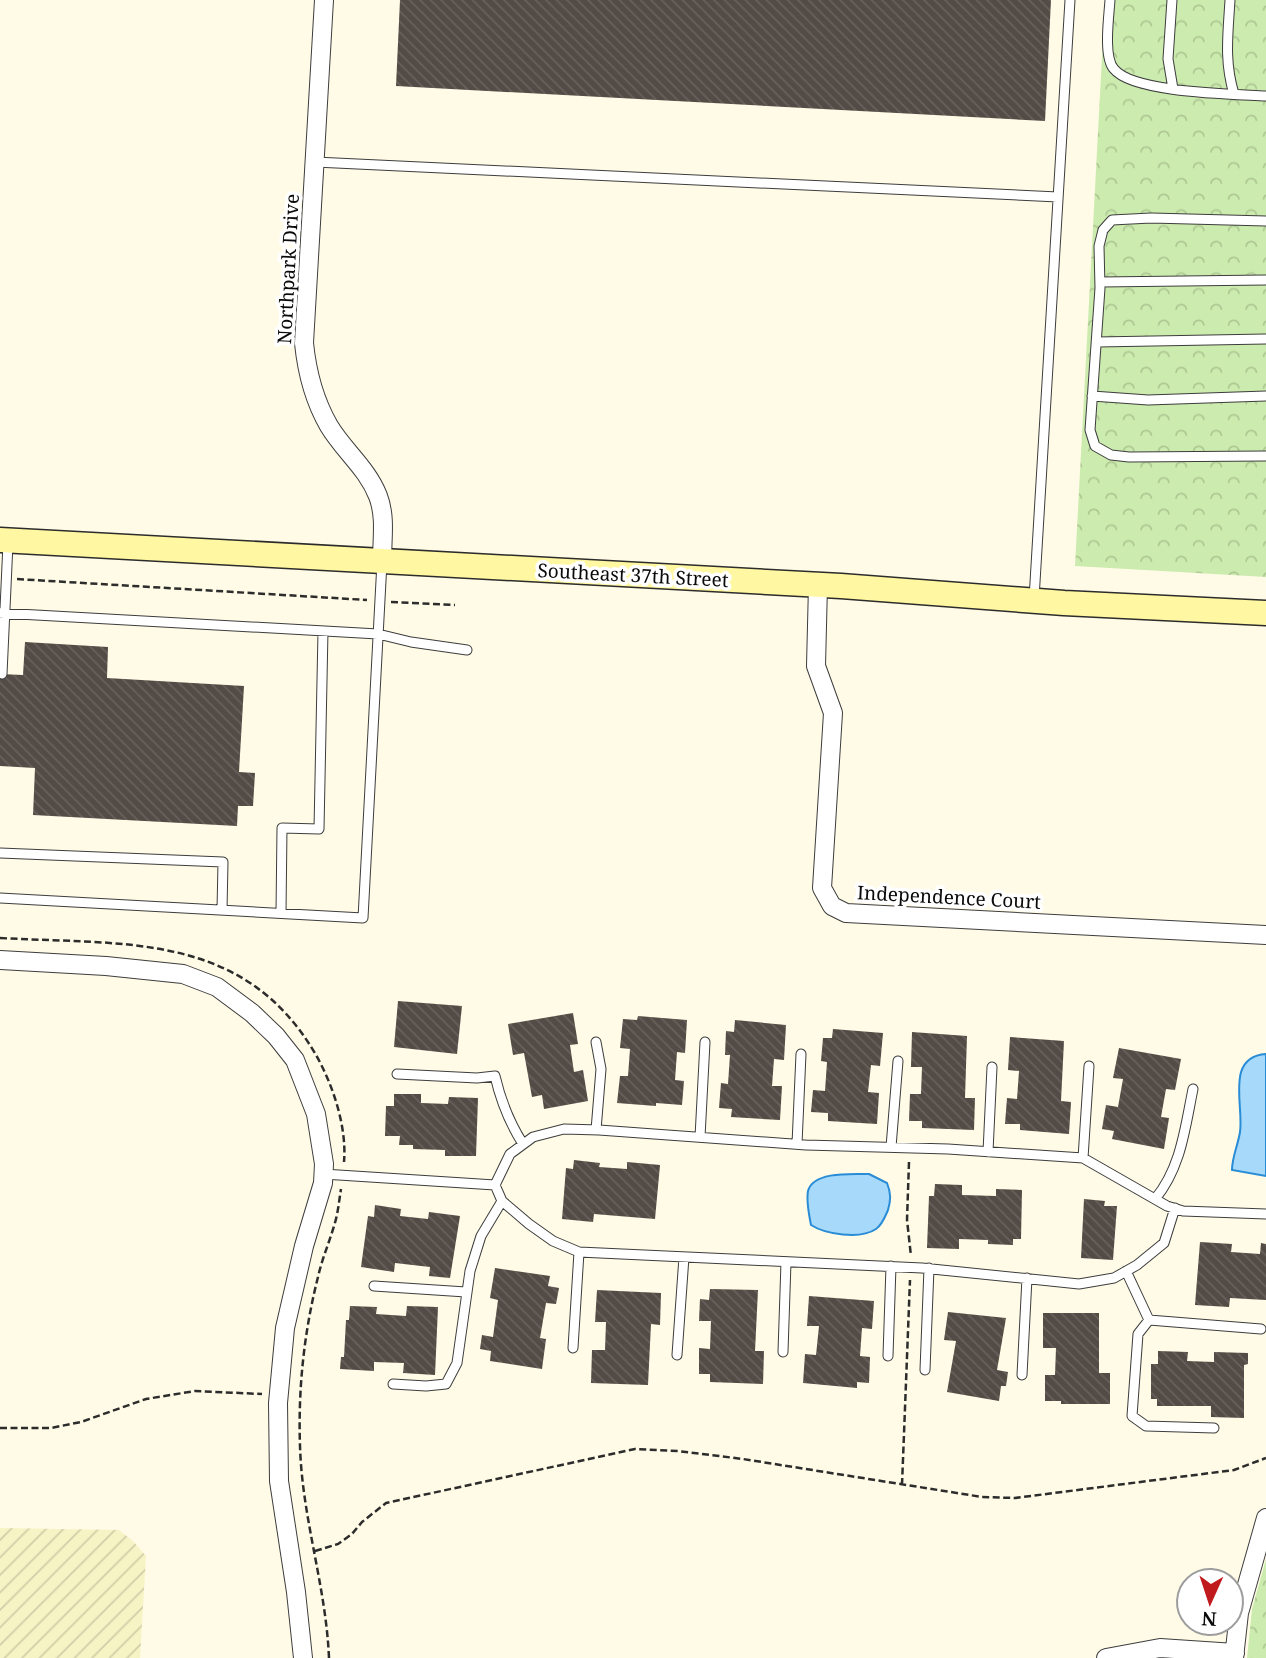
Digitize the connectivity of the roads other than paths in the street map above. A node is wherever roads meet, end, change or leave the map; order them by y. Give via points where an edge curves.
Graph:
1 (324, 0) edge
2 (1070, 0) edge
3 (1110, 0) edge
4 (1172, 0) edge
5 (1230, 0) edge
6 (1173, 89) junction
7 (1234, 94) junction
8 (1266, 96) edge
9 (315, 162) junction
10 (1058, 197) junction
11 (1266, 221) edge
12 (1266, 280) edge
13 (1100, 282) junction
14 (1266, 339) edge
15 (1097, 342) junction
16 (1092, 396) junction
17 (1266, 396) edge
18 (1266, 456) edge
19 (4, 540) edge
20 (382, 561) junction
21 (818, 585) junction
22 (1034, 601) junction
23 (2, 613) edge
24 (1266, 613) edge
25 (323, 631) junction
26 (378, 634) junction
27 (467, 650) dead end
28 (2, 674) edge
29 (0, 853) edge
30 (0, 898) edge
31 (222, 910) junction
32 (281, 913) junction
33 (1266, 935) edge
34 (0, 960) edge
35 (596, 1042) dead end
36 (705, 1042) dead end
37 (801, 1054) dead end
38 (898, 1060) dead end
39 (1089, 1066) dead end
40 (992, 1067) dead end
41 (397, 1074) dead end
42 (1193, 1089) dead end
43 (596, 1130) junction
44 (700, 1137) junction
45 (523, 1144) junction
46 (797, 1144) junction
47 (891, 1147) junction
48 (988, 1152) junction
49 (1083, 1158) junction
50 (323, 1174) junction
51 (495, 1185) junction
52 (1155, 1199) junction
53 (502, 1201) junction
54 (1175, 1208) junction
55 (1266, 1214) edge
56 (579, 1252) junction
57 (684, 1257) junction
58 (786, 1262) junction
59 (891, 1266) junction
60 (929, 1268) junction
61 (1126, 1271) junction
62 (1027, 1278) junction
63 (374, 1286) dead end
64 (466, 1292) junction
65 (1149, 1320) junction
66 (1261, 1329) dead end
67 (573, 1348) dead end
68 (783, 1352) dead end
69 (677, 1355) dead end
70 (888, 1356) dead end
71 (925, 1370) dead end
72 (1022, 1375) dead end
73 (393, 1384) dead end
74 (1214, 1428) dead end
75 (1266, 1518) edge
76 (1234, 1656) edge
77 (303, 1658) edge
78 (1106, 1658) edge

1 - 9 street, Northpark Drive
2 - 10 lane
3 - 6 lane via 1112,68 1126,79
4 - 6 lane via 1168,59
5 - 7 lane via 1226,52
6 - 7 lane
7 - 8 lane
9 - 10 lane
9 - 20 street, Northpark Drive via 304,344 307,373 329,426 358,461 378,497 383,516
10 - 22 lane
11 - 13 lane via 1112,220 1099,246
12 - 13 lane
13 - 15 lane
14 - 15 lane
15 - 16 lane
16 - 17 lane via 1148,400
16 - 18 lane via 1090,430 1095,446 1111,455
19 - 20 street, Southeast 37th Street
19 - 23 lane
20 - 21 street, Southeast 37th Street
20 - 26 lane
21 - 22 street, Southeast 37th Street
21 - 33 street, Independence Court via 816,666 832,713 821,888 832,906 846,913
22 - 24 street, Southeast 37th Street
23 - 25 lane
23 - 28 lane
25 - 26 lane
25 - 32 lane via 319,829 282,828
26 - 27 lane
26 - 32 lane via 363,918
29 - 31 lane via 223,862
30 - 31 lane
31 - 32 lane
34 - 50 street via 183,974 217,987 252,1013 295,1060 316,1114
35 - 43 lane via 601,1069
36 - 44 lane
37 - 46 lane
38 - 47 lane
39 - 49 lane
40 - 48 lane
41 - 45 lane via 495,1076 500,1102
42 - 52 lane via 1179,1158 1168,1184
43 - 44 lane
43 - 45 lane via 564,1129
44 - 46 lane
45 - 51 lane via 510,1154
46 - 47 lane
47 - 48 lane
48 - 49 lane
49 - 52 lane
50 - 51 lane
50 - 77 street via 285,1328 278,1395 279,1481
51 - 53 lane
52 - 54 lane
53 - 56 lane via 553,1241
53 - 64 lane via 481,1236
54 - 55 lane
54 - 61 lane via 1164,1243
56 - 57 lane
56 - 67 lane
57 - 58 lane
57 - 69 lane
58 - 59 lane
58 - 68 lane
59 - 60 lane
59 - 70 lane
60 - 62 lane
60 - 71 lane
61 - 62 lane via 1114,1278 1079,1284
61 - 65 lane
62 - 72 lane
63 - 64 lane
64 - 73 lane via 457,1363 446,1384
65 - 66 lane
65 - 74 lane via 1138,1334 1132,1416 1146,1426
75 - 76 street via 1238,1613
76 - 78 street via 1160,1648

